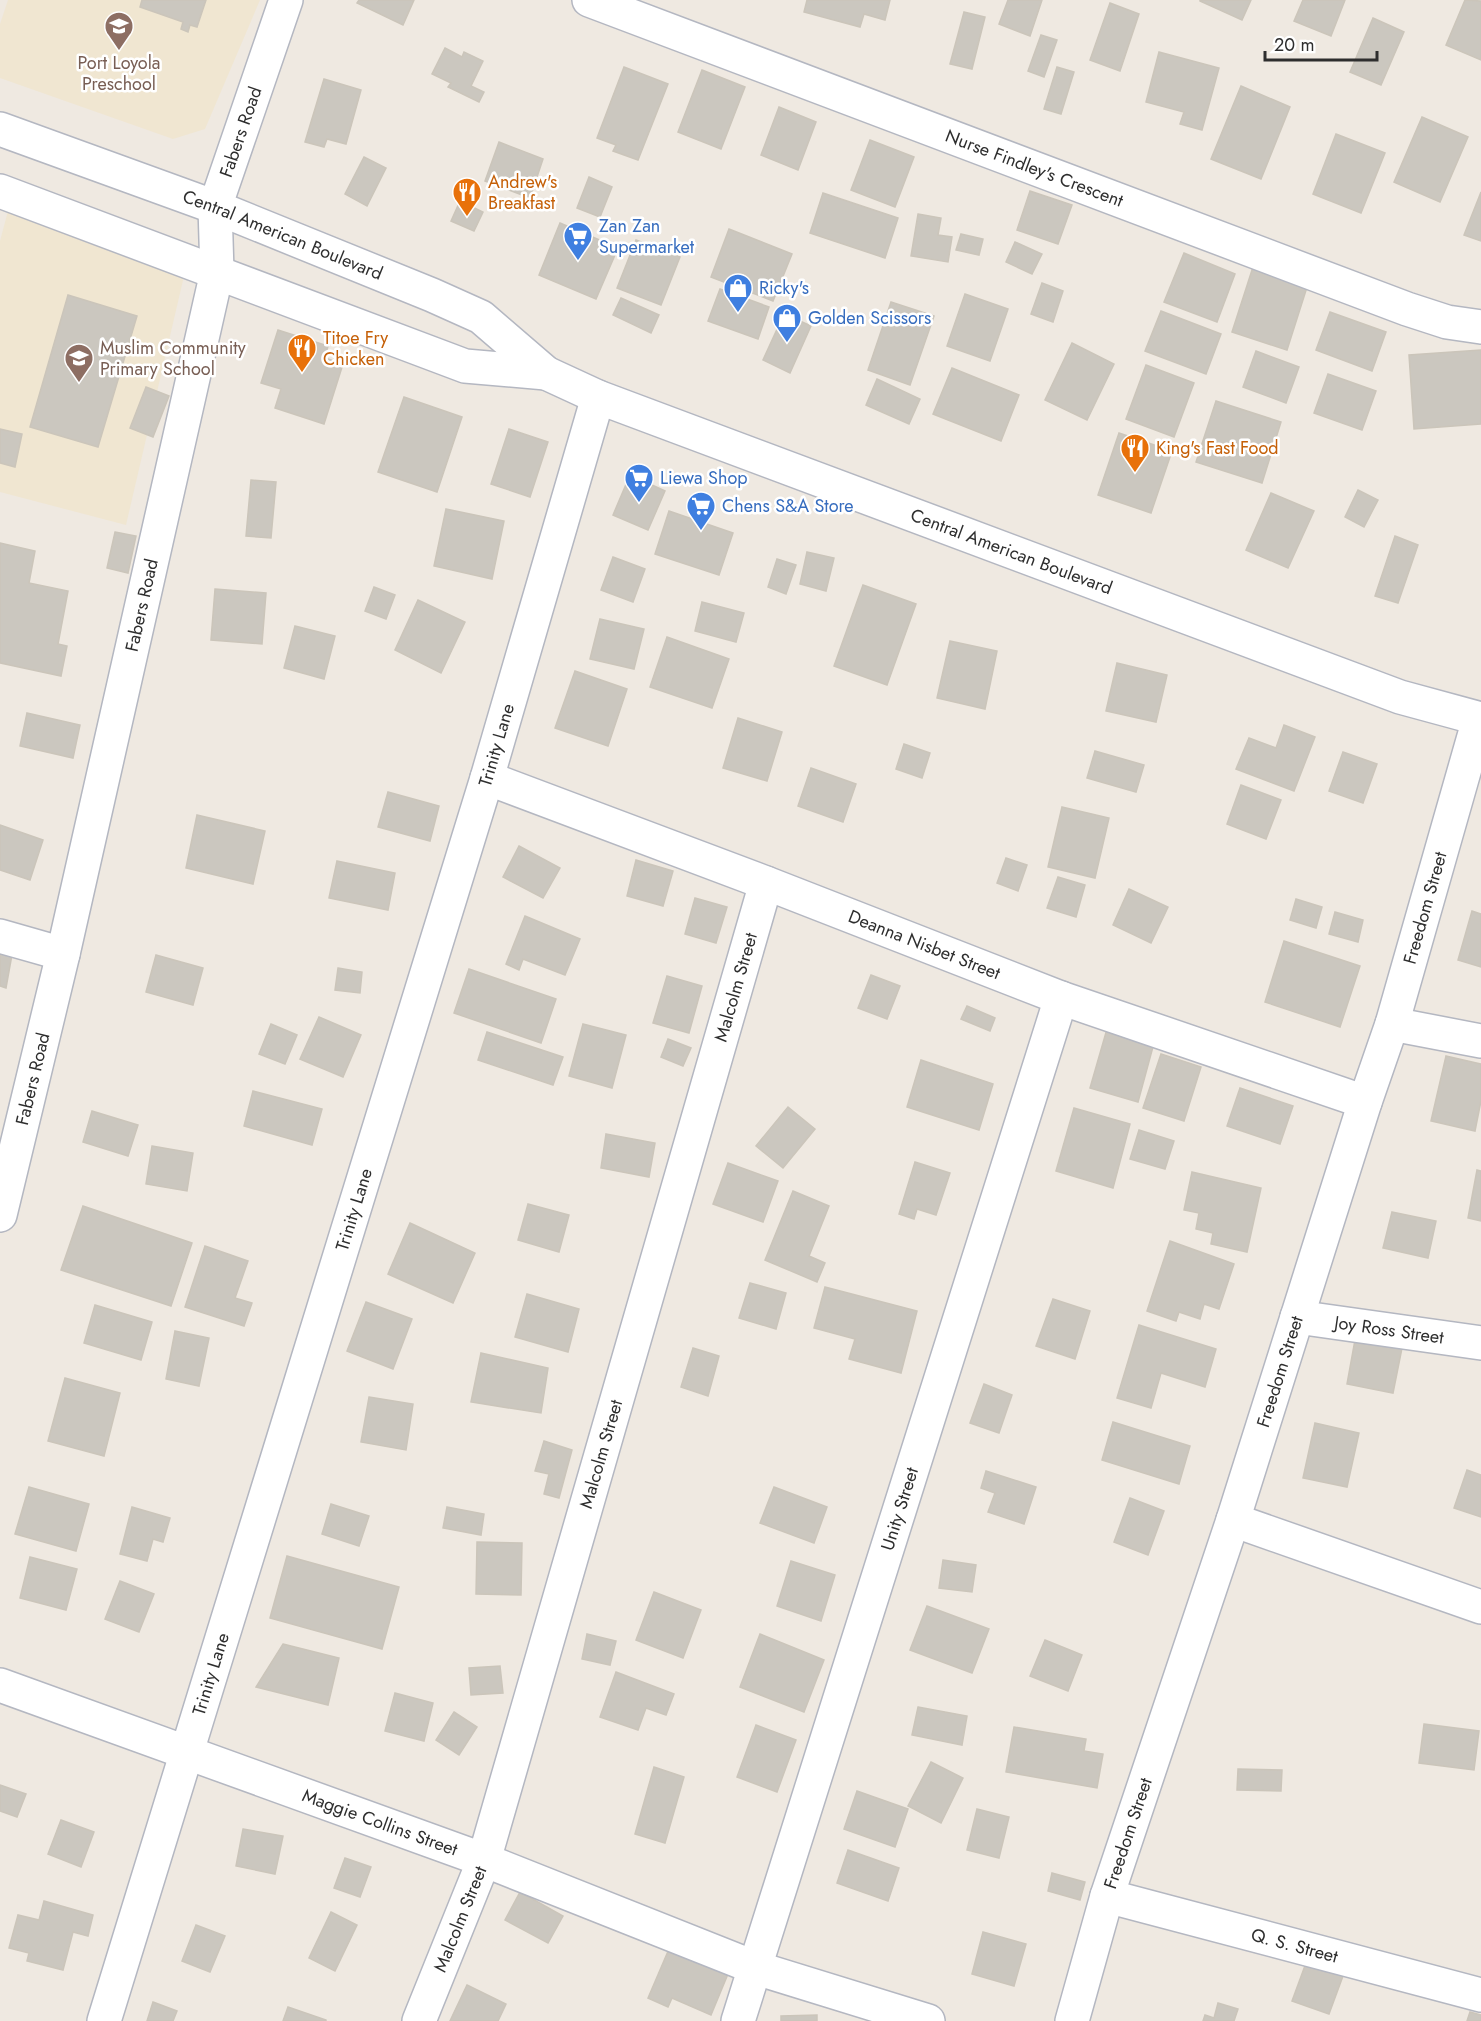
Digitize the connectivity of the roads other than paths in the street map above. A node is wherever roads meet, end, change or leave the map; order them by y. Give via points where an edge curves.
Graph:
1 (286, 0) edge
2 (589, 0) edge
3 (0, 129) edge
4 (0, 191) edge
5 (215, 207) junction
6 (217, 272) junction
7 (1481, 327) edge
8 (546, 372) junction
9 (598, 397) junction
10 (1480, 719) edge
11 (487, 778) junction
12 (766, 883) junction
13 (0, 936) edge
14 (63, 954) junction
15 (1061, 998) junction
16 (1392, 1024) junction
17 (1481, 1041) edge
18 (1365, 1102) junction
19 (0, 1215) edge
20 (1297, 1317) junction
21 (1481, 1343) edge
22 (1233, 1520) junction
23 (1481, 1607) edge
24 (0, 1684) edge
25 (188, 1753) junction
26 (484, 1860) junction
27 (1107, 1896) junction
28 (756, 1968) junction
29 (1481, 1995) edge
30 (104, 2021) edge
31 (419, 2021) edge
32 (738, 2021) edge
33 (928, 2021) edge
34 (1071, 2021) edge

1 - 5 street, Fabers Road
2 - 7 street, Nurse Findley's Crescent via 1407,309 1447,322
3 - 5 street, Central American Boulevard
4 - 6 street, Central American Boulevard
5 - 6 street, Fabers Road
5 - 8 street, Central American Boulevard via 481,317
6 - 8 street, Central American Boulevard via 465,366
6 - 14 street, Fabers Road
8 - 9 street, Central American Boulevard
9 - 10 street, Central American Boulevard via 1400,697
9 - 11 street, Trinity Lane
10 - 16 street, Freedom Street
11 - 12 street, Deanna Nisbet Street
11 - 25 street, Trinity Lane
12 - 15 street, Deanna Nisbet Street
12 - 26 street, Malcolm Street
13 - 14 street
14 - 19 street, Fabers Road
15 - 18 street, Deanna Nisbet Street
15 - 28 street, Unity Street
16 - 17 street
16 - 18 street, Freedom Street
18 - 20 street, Freedom Street
20 - 21 street, Joy Ross Street
20 - 22 street, Freedom Street
22 - 23 street
22 - 27 street, Freedom Street
24 - 25 street, Maggie Collins Street
25 - 26 street, Maggie Collins Street
25 - 30 street, Trinity Lane
26 - 28 street, Maggie Collins Street
26 - 31 street, Malcolm Street
27 - 29 street, Q. S. Street
27 - 34 street, Freedom Street
28 - 32 street, Unity Street
28 - 33 street, Maggie Collins Street

